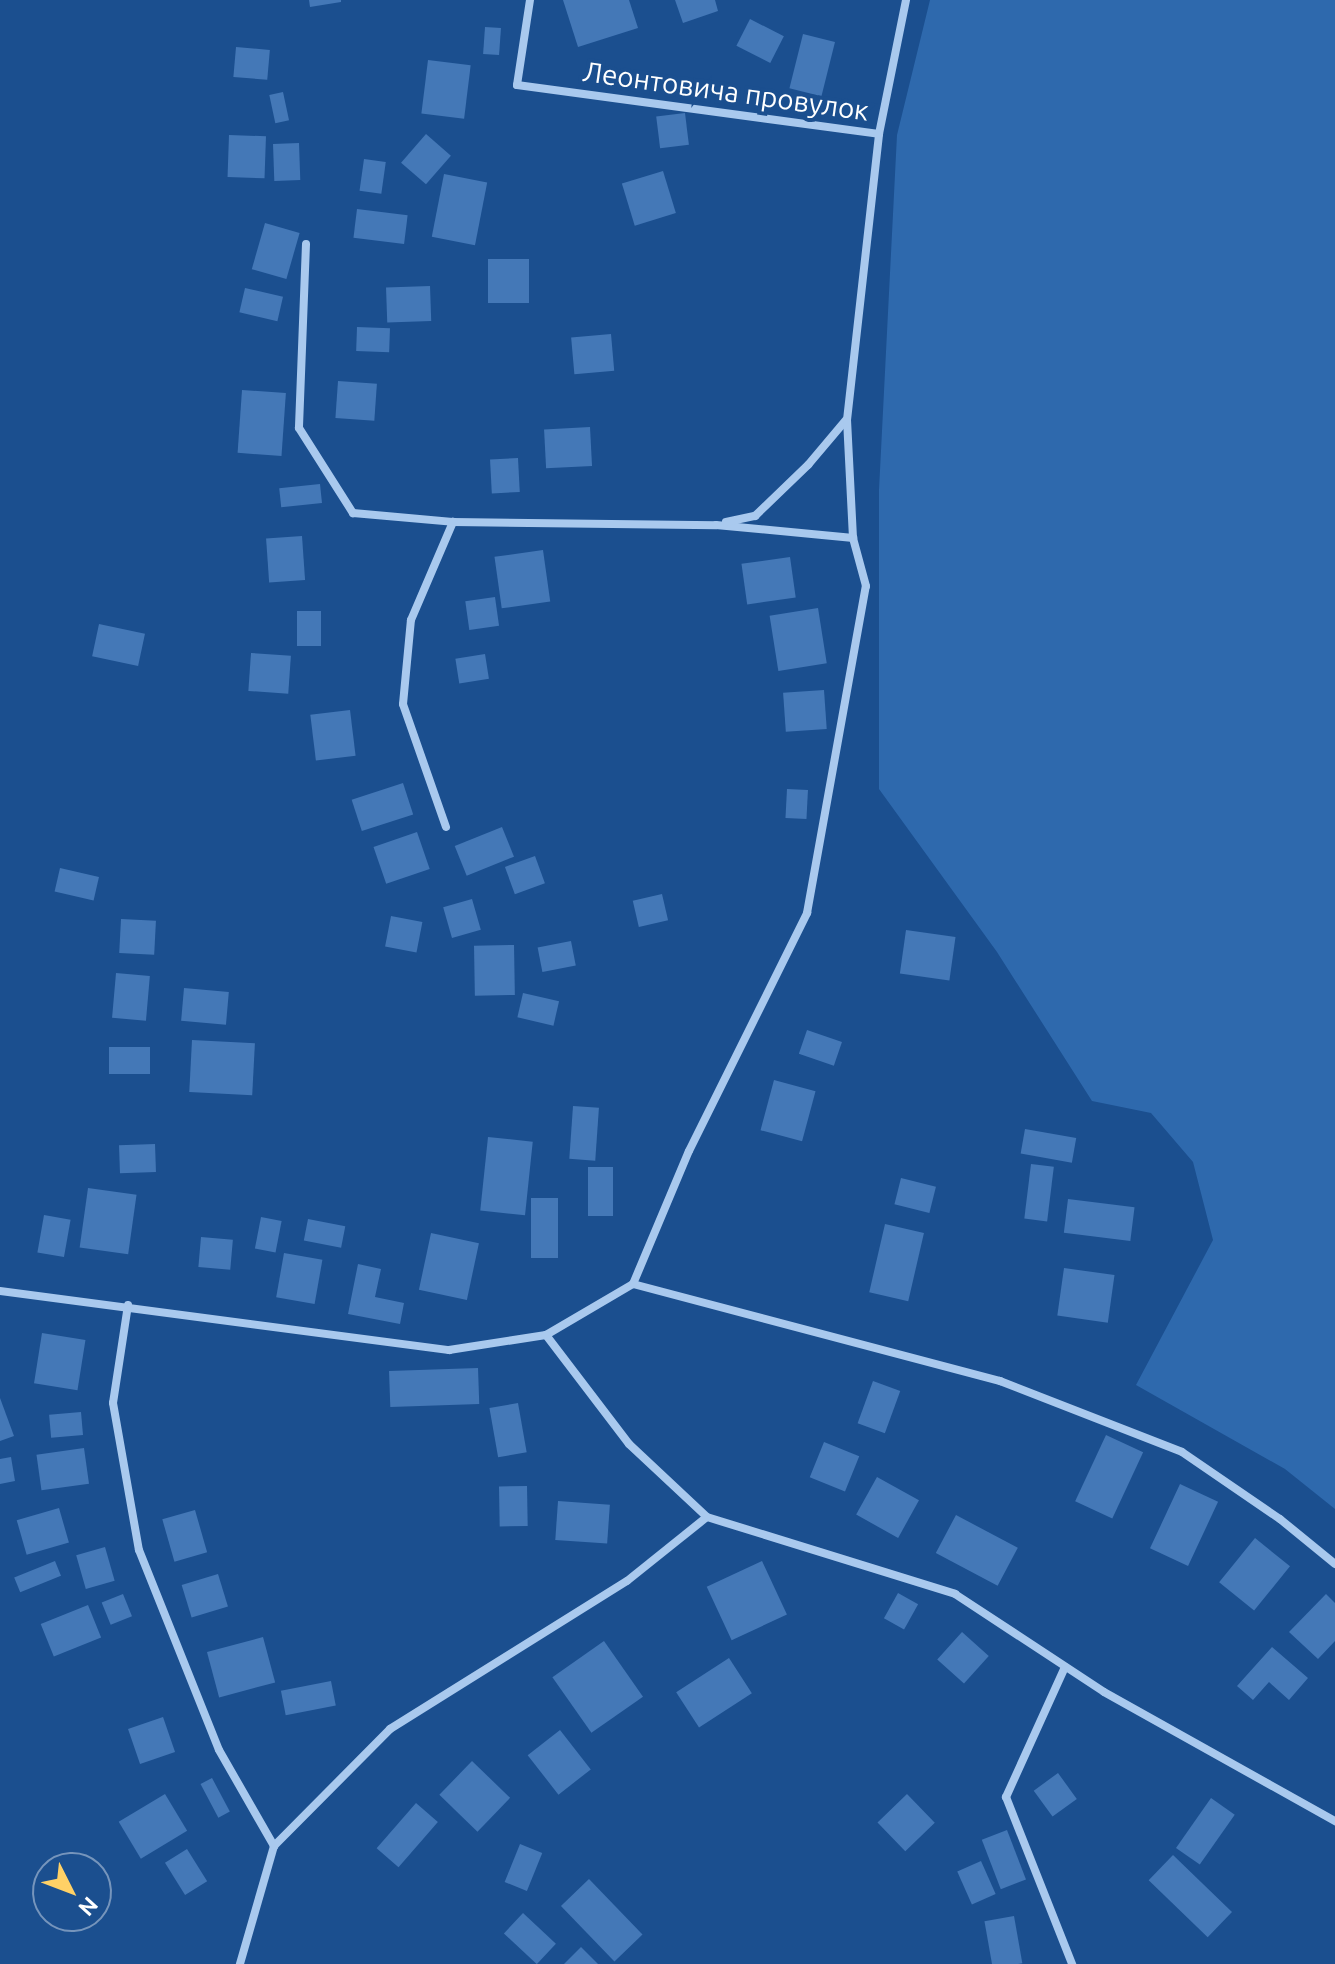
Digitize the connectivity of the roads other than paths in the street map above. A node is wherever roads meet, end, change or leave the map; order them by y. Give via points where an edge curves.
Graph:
1 (530, 0) edge
2 (906, 0) edge
3 (879, 134) junction
4 (306, 244) dead end
5 (847, 420) junction
6 (453, 522) junction
7 (716, 525) junction
8 (853, 538) junction
9 (446, 827) dead end
10 (633, 1284) junction
11 (0, 1291) edge
12 (128, 1305) junction
13 (546, 1335) junction
14 (707, 1517) junction
15 (1335, 1564) edge
16 (1065, 1667) junction
17 (1335, 1821) edge
18 (274, 1846) junction
19 (240, 1964) edge
20 (1072, 1964) edge

1 - 3 street, Леонтовича провулок via 517,85
2 - 3 street, Леонтовича провулок
3 - 5 street
4 - 6 street via 299,428 353,513
5 - 7 street via 755,516
5 - 8 street
6 - 7 street
6 - 9 street via 411,620 403,704
7 - 8 street
8 - 10 street via 866,586 807,913 689,1151
10 - 13 street
10 - 15 street via 1000,1381 1182,1452
11 - 12 street
12 - 13 street via 449,1350
12 - 18 street via 113,1403 139,1550 219,1750
13 - 14 street via 629,1444
14 - 16 street via 955,1594
14 - 18 street via 627,1581 390,1729
16 - 17 street
16 - 20 street via 1006,1797
18 - 19 street

